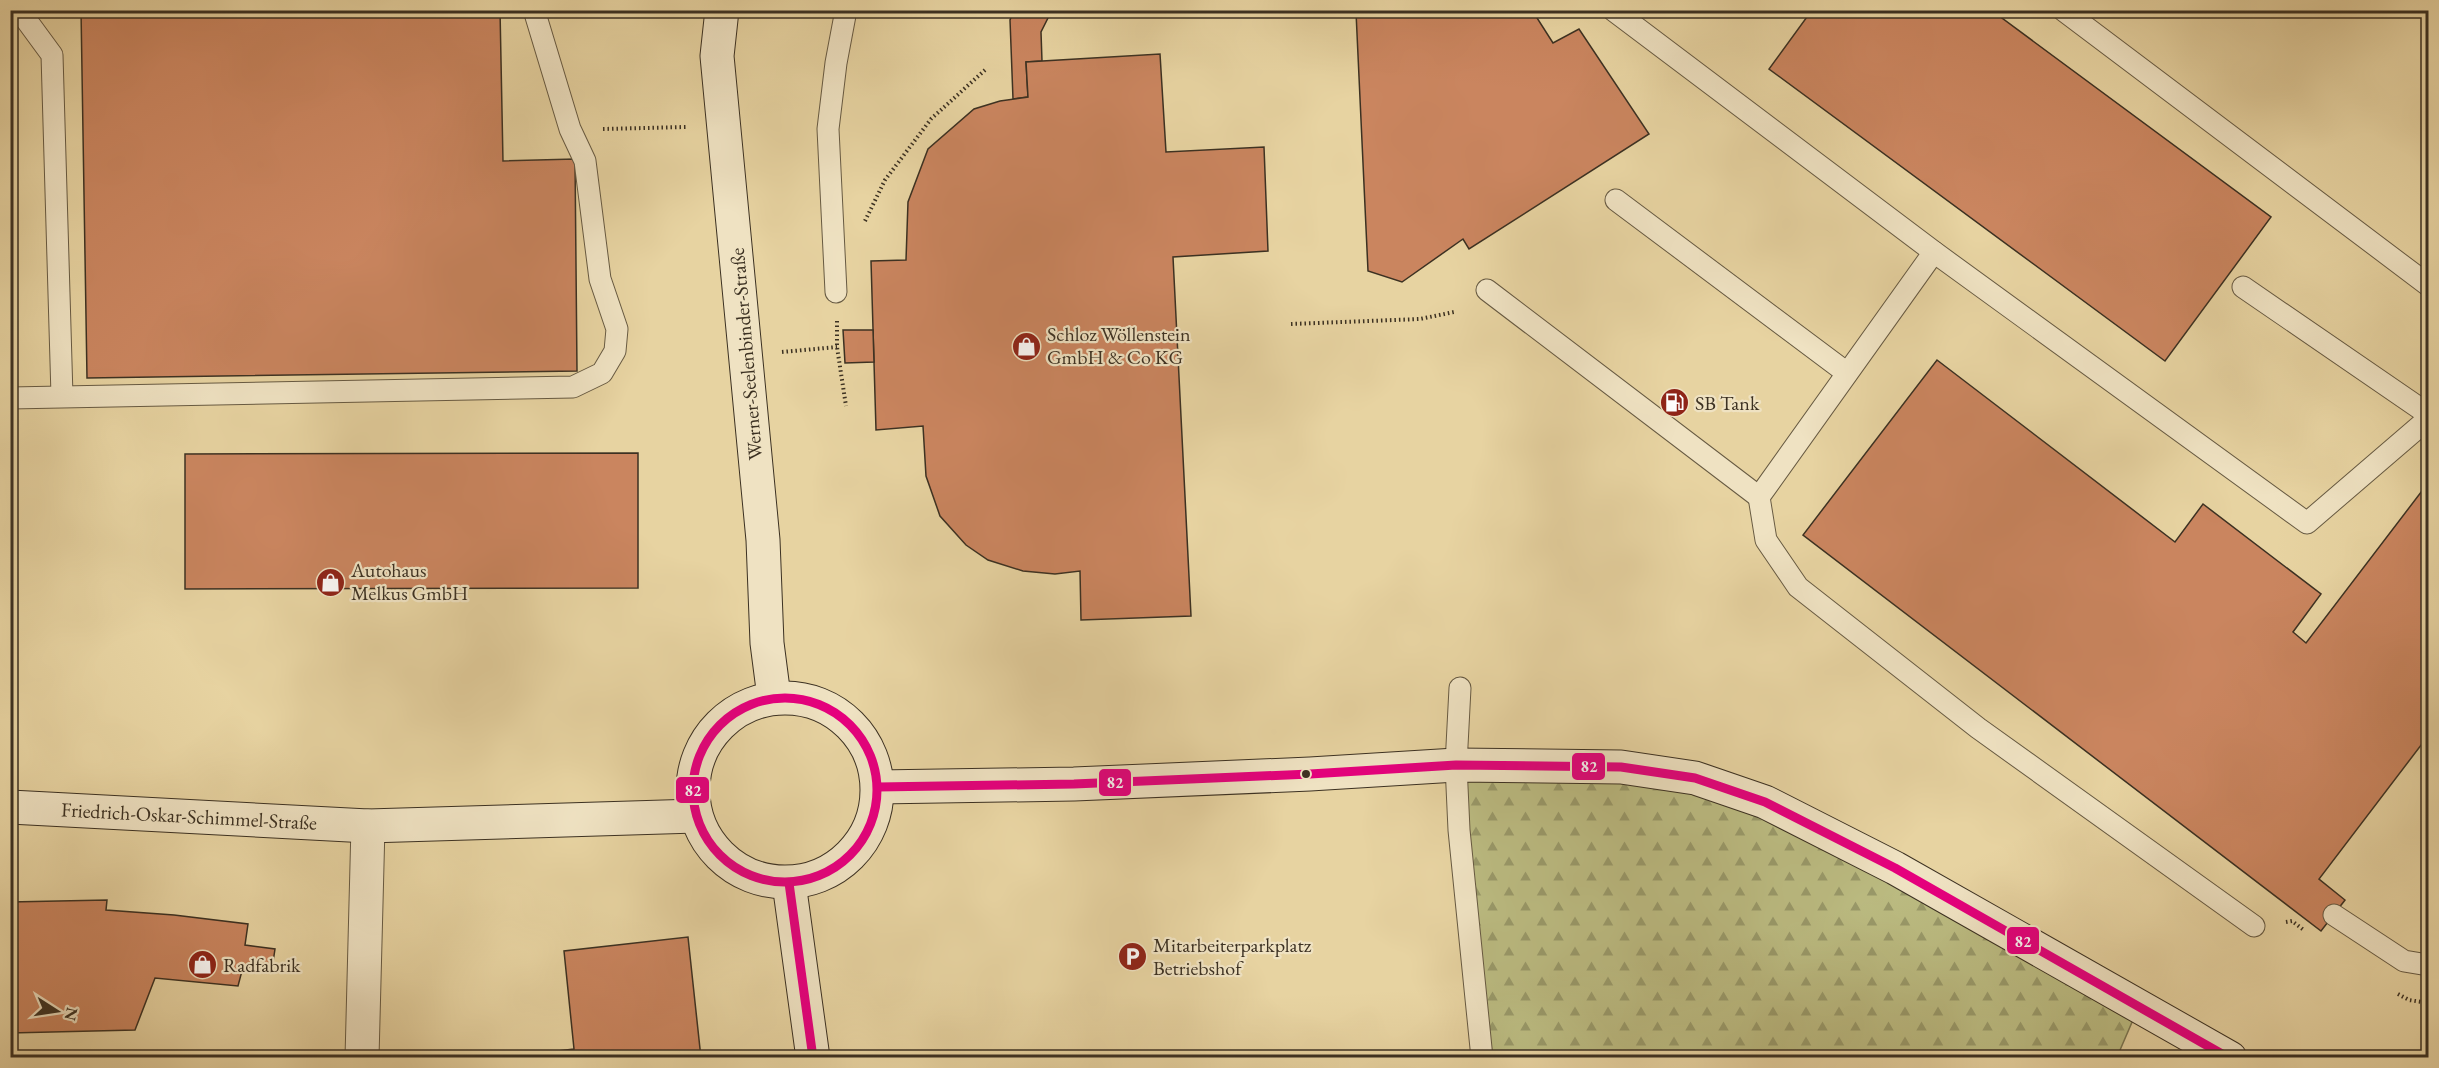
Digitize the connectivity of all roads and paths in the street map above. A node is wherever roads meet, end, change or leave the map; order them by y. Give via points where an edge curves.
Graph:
1 (19, 10) edge
2 (534, 10) edge
3 (722, 10) edge
4 (846, 10) edge
5 (1613, 10) edge
6 (2063, 10) edge
7 (985, 70) dead end
8 (669, 127) dead end
9 (570, 129) junction
10 (1617, 200) dead end
11 (865, 222) dead end
12 (1934, 252) junction
13 (2428, 285) edge
14 (2243, 287) dead end
15 (1487, 290) dead end
16 (836, 291) joint
17 (1454, 312) dead end
18 (1291, 324) dead end
19 (837, 348) junction
20 (746, 356) junction
21 (1847, 373) junction
22 (62, 396) junction
23 (10, 398) edge
24 (846, 406) dead end
25 (2428, 414) edge
26 (2428, 419) edge
27 (1759, 497) junction
28 (1460, 688) dead end
29 (774, 697) junction
30 (1456, 765) junction
31 (878, 787) junction
32 (10, 807) edge
33 (696, 816) junction
34 (368, 826) junction
35 (789, 883) junction
36 (2334, 915) dead end
37 (2254, 926) dead end
38 (2428, 965) edge
39 (362, 1058) edge
40 (813, 1058) edge
41 (1482, 1058) edge
42 (2230, 1058) edge

1 - 22 lane via 52,56
2 - 9 lane
3 - 20 main road, Werner-Seelenbinder-Straße via 717,56
4 - 16 lane via 828,129
5 - 12 lane
6 - 13 lane
7 - 11 path via 931,119 885,180
8 - 9 path
9 - 22 lane via 585,161 600,279 616,329 615,351 602,373 573,387
10 - 21 lane
12 - 21 lane
12 - 26 lane via 2307,523
14 - 25 lane
15 - 27 lane
16 - 19 path
17 - 18 path via 1420,319
19 - 20 path
19 - 24 path
20 - 29 main road, Werner-Seelenbinder-Straße
21 - 27 lane
22 - 23 lane
27 - 37 lane via 1766,540 1798,587 1978,729
28 - 30 lane
29 - 31 main road via 804,698 833,709 857,730 872,756
29 - 33 main road via 743,706 717,726 699,753 692,784
30 - 31 main road via 1074,784
30 - 41 lane
30 - 42 main road via 1621,767 1695,778 1765,802 1895,868
31 - 35 main road via 874,815 862,842 834,868 817,877
32 - 34 main road, Friedrich-Oskar-Schimmel-Straße
33 - 34 main road, Friedrich-Oskar-Schimmel-Straße
33 - 35 main road via 709,844 731,865 758,879
34 - 39 main road
35 - 40 main road
36 - 38 lane via 2404,961

